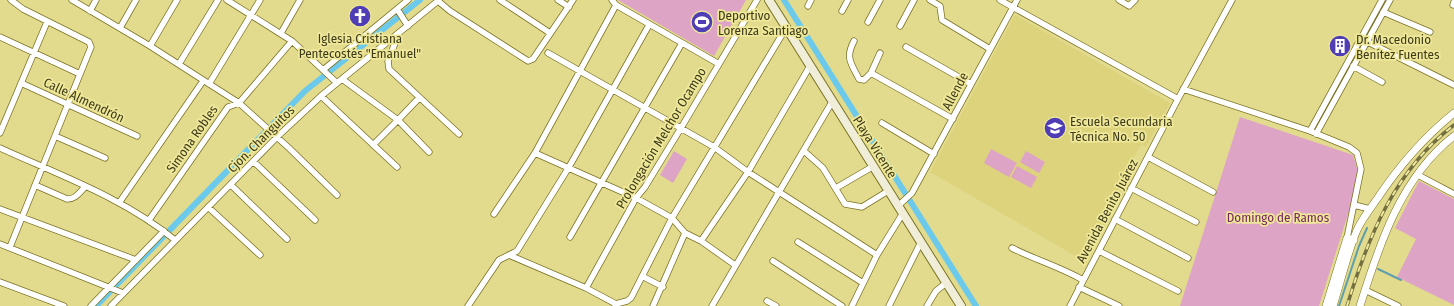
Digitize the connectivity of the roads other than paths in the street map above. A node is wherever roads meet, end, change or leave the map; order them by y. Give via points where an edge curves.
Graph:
1 (11, 0) edge
2 (72, 0) edge
3 (96, 0) edge
4 (136, 0) edge
5 (177, 0) edge
6 (218, 0) edge
7 (226, 0) edge
8 (260, 0) edge
9 (300, 0) edge
10 (408, 0) edge
11 (439, 0) edge
12 (500, 0) edge
13 (558, 0) edge
14 (573, 0) edge
15 (753, 0) edge
16 (757, 0) edge
17 (769, 0) edge
18 (811, 0) edge
19 (848, 0) edge
20 (880, 0) edge
21 (914, 0) edge
22 (930, 0) edge
23 (1000, 0) edge
24 (1017, 0) edge
25 (1119, 0) edge
26 (1135, 0) edge
27 (1232, 0) edge
28 (1382, 0) edge
29 (1390, 0) edge
30 (614, 3) edge
31 (808, 6) dead end
32 (569, 7) junction
33 (1013, 7) junction
34 (397, 9) junction
35 (90, 11) junction
36 (842, 11) dead end
37 (1384, 12) junction
38 (251, 15) junction
39 (47, 22) junction
40 (868, 22) dead end
41 (650, 25) junction
42 (408, 26) junction
43 (900, 26) dead end
44 (120, 28) junction
45 (786, 28) junction
46 (400, 32) junction
47 (1430, 32) dead end
48 (281, 33) junction
49 (550, 33) junction
50 (0, 37) edge
51 (1360, 38) junction
52 (292, 41) junction
53 (854, 41) dead end
54 (1367, 42) junction
55 (682, 43) junction
56 (150, 46) junction
57 (906, 47) dead end
58 (990, 49) junction
59 (34, 53) junction
60 (548, 53) dead end
61 (880, 53) dead end
62 (718, 63) junction
63 (179, 64) junction
64 (810, 66) junction
65 (1353, 66) junction
66 (579, 70) junction
67 (324, 71) junction
68 (871, 73) junction
69 (80, 74) junction
70 (203, 80) junction
71 (337, 81) junction
72 (1382, 82) dead end
73 (21, 83) junction
74 (209, 84) junction
75 (971, 84) junction
76 (1454, 84) edge
77 (613, 89) junction
78 (1183, 90) junction
79 (321, 96) junction
80 (419, 98) junction
81 (1178, 99) junction
82 (832, 102) junction
83 (238, 103) junction
84 (68, 104) junction
85 (645, 107) junction
86 (1454, 113) edge
87 (952, 119) junction
88 (398, 120) junction
89 (882, 123) dead end
90 (680, 127) junction
91 (0, 132) edge
92 (1313, 133) junction
93 (459, 134) dead end
94 (274, 135) junction
95 (55, 136) junction
96 (137, 136) dead end
97 (1453, 137) edge
98 (373, 145) junction
99 (714, 147) junction
100 (0, 148) edge
101 (804, 151) junction
102 (429, 152) dead end
103 (535, 153) junction
104 (934, 154) junction
105 (1148, 157) junction
106 (105, 158) dead end
107 (254, 162) junction
108 (42, 167) junction
109 (396, 167) dead end
110 (872, 167) junction
111 (569, 168) junction
112 (748, 172) junction
113 (1418, 174) junction
114 (601, 182) junction
115 (35, 185) junction
116 (231, 185) junction
117 (84, 187) junction
118 (836, 188) junction
119 (1131, 188) junction
120 (888, 191) junction
121 (779, 192) junction
122 (1213, 192) dead end
123 (1454, 194) edge
124 (337, 195) dead end
125 (636, 198) junction
126 (119, 202) junction
127 (1354, 205) junction
128 (902, 207) junction
129 (208, 208) junction
130 (0, 209) edge
131 (1370, 209) junction
132 (494, 214) dead end
133 (22, 217) junction
134 (672, 218) junction
135 (1115, 219) junction
136 (149, 220) junction
137 (315, 220) dead end
138 (1196, 222) dead end
139 (165, 232) junction
140 (685, 233) junction
141 (570, 237) dead end
142 (173, 238) junction
143 (287, 239) dead end
144 (1351, 239) junction
145 (702, 241) junction
146 (798, 242) dead end
147 (922, 242) junction
148 (0, 244) edge
149 (10, 247) junction
150 (1012, 248) dead end
151 (1099, 251) junction
152 (260, 255) dead end
153 (509, 255) junction
154 (877, 255) junction
155 (1188, 258) dead end
156 (136, 260) junction
157 (773, 261) dead end
158 (735, 265) junction
159 (642, 276) junction
160 (1083, 280) junction
161 (0, 282) edge
162 (863, 283) junction
163 (946, 283) junction
164 (663, 287) junction
165 (1080, 287) junction
166 (110, 288) junction
167 (586, 288) junction
168 (1365, 290) junction
169 (1178, 291) dead end
170 (121, 293) junction
171 (767, 301) dead end
172 (616, 305) edge
173 (64, 306) edge
174 (91, 306) edge
175 (111, 306) edge
176 (468, 306) edge
177 (653, 306) edge
178 (712, 306) edge
179 (776, 306) edge
180 (842, 306) edge
181 (852, 306) edge
182 (888, 306) edge
183 (927, 306) edge
184 (961, 306) edge
185 (1070, 306) edge
186 (1119, 306) edge
187 (1326, 306) edge
188 (1333, 306) edge
189 (1360, 306) edge
190 (1398, 306) edge

1 - 39 street
2 - 35 street
3 - 35 street
4 - 44 street
5 - 56 street
6 - 63 street
7 - 38 street
8 - 38 street
9 - 48 street
10 - 34 street
11 - 42 street, Cjon. Changuitos
11 - 49 street via 450,11 528,61 533,59
12 - 49 street
13 - 32 street
14 - 32 street
15 - 62 street
16 - 62 street, Prolongación Melchor Ocampo
17 - 45 main road, Playa Vicente
18 - 31 street
19 - 36 street
20 - 40 street
21 - 43 street
22 - 58 street via 940,6 942,20
23 - 33 street
24 - 33 street, Allende
25 - 26 street via 1129,6
27 - 78 street, Avenida Benito Juárez
28 - 51 street
29 - 37 street
30 - 41 street
30 - 66 street
32 - 49 street
33 - 58 street, Allende
33 - 81 street
34 - 42 street
34 - 67 street
35 - 44 street
37 - 47 street
37 - 54 street
38 - 48 street
38 - 74 street
39 - 59 street
39 - 69 street via 89,42 91,47
41 - 55 street
41 - 77 street
42 - 46 street, Cjon. Changuitos
44 - 56 street
45 - 64 main road, Playa Vicente
45 - 99 street
46 - 71 street, Cjon. Changuitos
46 - 80 street via 388,60 389,69
48 - 52 street
50 - 59 street
51 - 54 street
51 - 92 street
52 - 67 street
52 - 83 street, Simona Robles
53 - 68 street via 848,56 859,80 864,80
54 - 65 street
54 - 76 street
55 - 62 street
55 - 85 street
56 - 63 street
57 - 75 street
58 - 75 street, Allende
59 - 69 street
59 - 73 street
60 - 66 street
61 - 68 street
62 - 90 street, Prolongación Melchor Ocampo
63 - 70 street
64 - 82 main road, Playa Vicente
64 - 112 street
65 - 72 street
65 - 92 street
66 - 77 street
66 - 103 street
67 - 71 street
68 - 87 street
69 - 84 street
70 - 74 street
70 - 126 street
71 - 79 street, Cjon. Changuitos
71 - 88 street
73 - 84 street, Calle Almendrón
73 - 91 street
74 - 83 street
75 - 87 street, Allende
77 - 85 street
77 - 111 street
78 - 81 street, Avenida Benito Juárez
78 - 92 street
79 - 94 street, Cjon. Changuitos
79 - 98 street
80 - 88 street
80 - 93 street
81 - 105 street, Avenida Benito Juárez
82 - 101 street
82 - 110 main road, Playa Vicente
83 - 94 street
83 - 136 street, Simona Robles via 228,107
84 - 95 street
84 - 96 street, Calle Almendrón
85 - 90 street
85 - 114 street
86 - 131 street via 1413,150
87 - 104 street, Allende
88 - 98 street
88 - 102 street
89 - 104 street
90 - 99 street
90 - 125 street, Prolongación Melchor Ocampo
92 - 127 street via 1357,153 1361,169
94 - 107 street, Cjon. Changuitos
94 - 124 street
95 - 106 street
95 - 108 street
97 - 113 street
98 - 109 street
99 - 112 street
99 - 134 street
100 - 108 street
101 - 118 street via 823,168
101 - 121 street
103 - 111 street
103 - 132 street
104 - 128 street, Allende
105 - 119 street, Avenida Benito Juárez
105 - 122 street
107 - 116 street, Cjon. Changuitos
107 - 137 street
108 - 115 street
108 - 117 street
110 - 118 street
110 - 120 main road, Playa Vicente
111 - 114 street
111 - 153 street via 517,251
112 - 121 street
112 - 145 street
113 - 123 street
113 - 168 street via 1394,213
114 - 125 street
114 - 141 street
115 - 117 street via 67,199 77,196
115 - 133 street
116 - 129 street, Cjon. Changuitos
116 - 143 street
117 - 126 street
118 - 120 street via 845,204 862,207
119 - 135 street, Avenida Benito Juárez
119 - 138 street
120 - 128 main road, Playa Vicente
121 - 154 street
121 - 158 street
125 - 134 street
125 - 167 street, Prolongación Melchor Ocampo
126 - 136 street
127 - 131 street
127 - 144 street
128 - 147 main road, Playa Vicente
128 - 154 street
129 - 142 street, Cjon. Changuitos
129 - 152 street
130 - 133 street
131 - 144 street
133 - 149 street
133 - 156 street
134 - 140 street
134 - 159 street
135 - 151 street, Avenida Benito Juárez
135 - 155 street
136 - 139 street
139 - 142 street
139 - 156 street
140 - 145 street
140 - 164 street
142 - 170 street, Cjon. Changuitos
144 - 187 street
144 - 188 street
145 - 158 street
146 - 162 street
147 - 163 main road, Playa Vicente
147 - 182 street
148 - 149 street
149 - 166 street
150 - 160 street
151 - 160 street, Avenida Benito Juárez
151 - 169 street
153 - 167 street
153 - 176 street via 499,260
154 - 162 street
156 - 166 street
157 - 180 street
158 - 178 street
159 - 164 street
159 - 172 street via 627,302
160 - 165 street, Avenida Benito Juárez
161 - 173 street
162 - 181 street
163 - 183 street via 936,291
163 - 184 main road, Playa Vicente
164 - 177 street
165 - 185 street, Avenida Benito Juárez
165 - 186 street
166 - 170 street
166 - 174 street
167 - 172 street
168 - 189 street
168 - 190 street
170 - 175 street, Cjon. Changuitos
171 - 179 street

